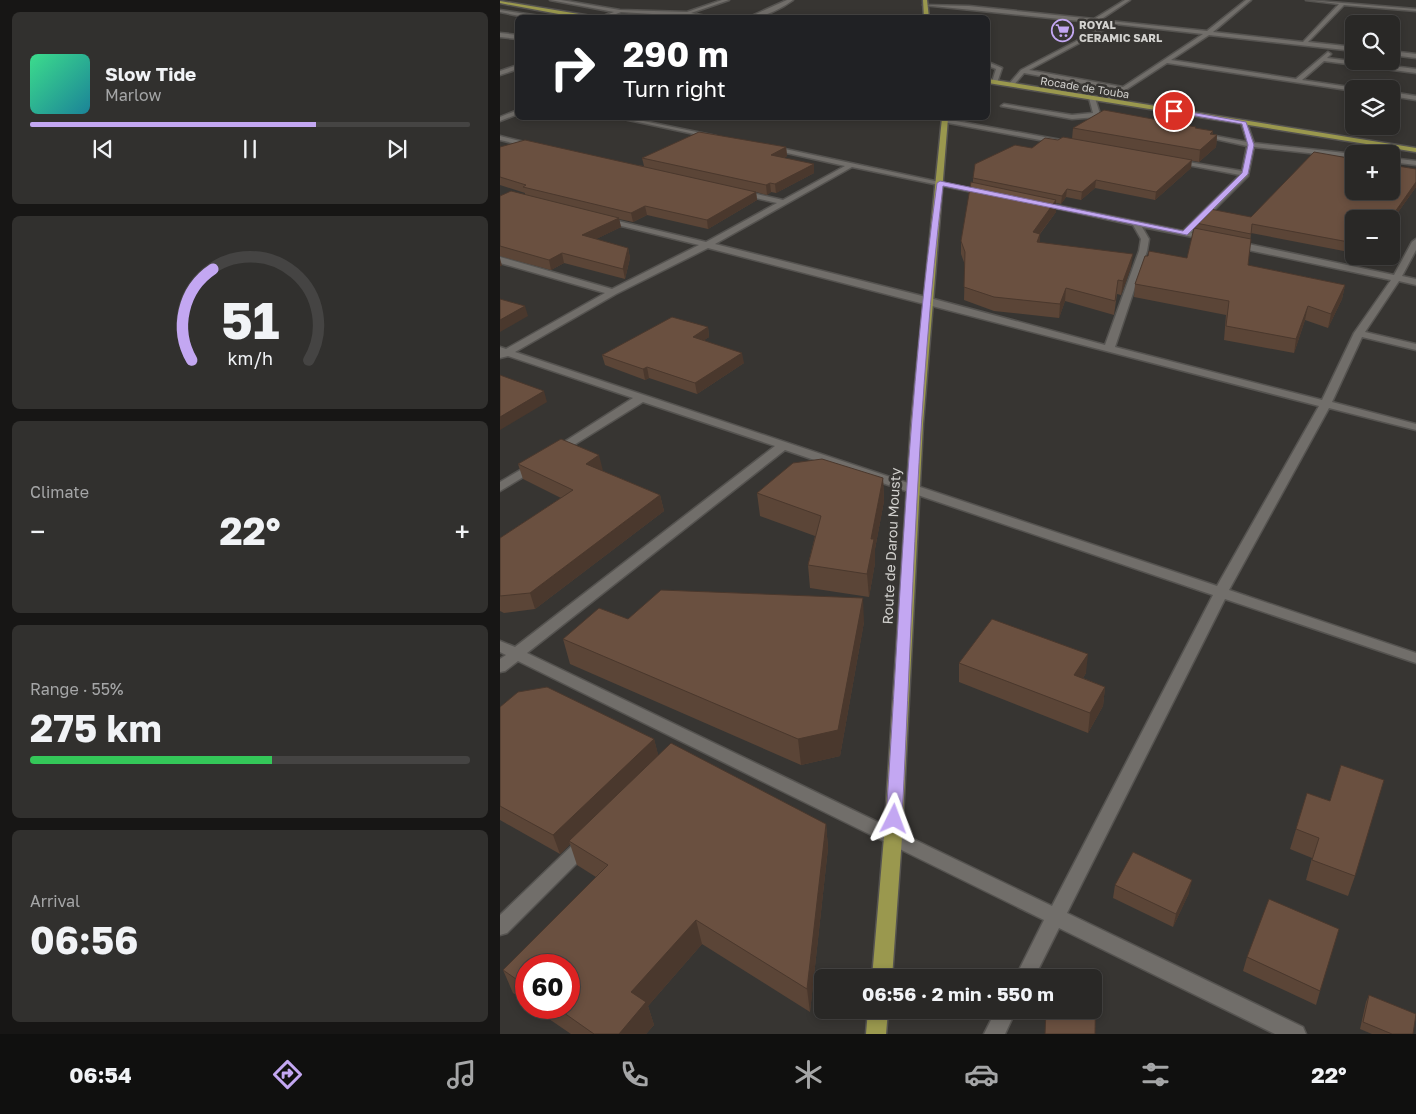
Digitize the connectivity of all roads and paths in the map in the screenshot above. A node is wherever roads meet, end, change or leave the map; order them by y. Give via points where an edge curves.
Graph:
1 (552, 0) edge
2 (727, 0) edge
3 (791, 0) edge
4 (1249, 0) edge
5 (1308, 0) edge
6 (1118, 1) edge
7 (1127, 1) edge
8 (500, 2) edge
9 (925, 2) edge
10 (1342, 3) junction
11 (1416, 10) edge
12 (500, 11) edge
13 (621, 11) junction
14 (684, 13) junction
15 (523, 15) edge
16 (574, 15) edge
17 (609, 15) edge
18 (696, 15) edge
19 (756, 15) edge
20 (927, 15) edge
21 (1094, 21) junction
22 (1114, 24) junction
23 (1207, 34) junction
24 (500, 35) edge
25 (515, 37) edge
26 (1304, 44) junction
27 (1336, 48) junction
28 (1345, 49) edge
29 (1416, 49) edge
30 (1400, 55) edge
31 (1414, 56) edge
32 (1324, 59) junction
33 (1166, 61) junction
34 (990, 65) edge
35 (500, 66) edge
36 (515, 68) edge
37 (515, 68) edge
38 (990, 71) edge
39 (1023, 71) junction
40 (1416, 71) edge
41 (500, 73) edge
42 (998, 73) junction
43 (990, 81) edge
44 (1297, 81) junction
45 (995, 82) junction
46 (1011, 85) junction
47 (1345, 88) edge
48 (1124, 89) junction
49 (1400, 95) edge
50 (1092, 98) junction
51 (1416, 98) edge
52 (1107, 100) junction
53 (1004, 106) dead end
54 (509, 109) dead end
55 (515, 110) edge
56 (515, 112) edge
57 (1097, 115) junction
58 (500, 119) edge
59 (632, 120) edge
60 (945, 120) edge
61 (950, 120) edge
62 (1115, 120) edge
63 (1244, 123) junction
64 (1193, 134) edge
65 (717, 137) edge
66 (500, 138) edge
67 (1071, 143) edge
68 (1251, 145) junction
69 (539, 147) edge
70 (765, 147) edge
71 (1416, 150) edge
72 (1345, 155) edge
73 (1168, 160) edge
74 (1400, 161) edge
75 (1416, 163) edge
76 (851, 165) junction
77 (1245, 174) junction
78 (940, 183) junction
79 (734, 191) edge
80 (999, 196) edge
81 (782, 202) junction
82 (1028, 202) edge
83 (595, 217) edge
84 (1136, 224) junction
85 (1185, 234) junction
86 (1416, 242) edge
87 (706, 245) junction
88 (500, 260) edge
89 (1397, 278) junction
90 (1416, 282) edge
91 (613, 292) junction
92 (927, 300) junction
93 (1360, 333) junction
94 (1416, 347) edge
95 (1109, 349) junction
96 (502, 353) edge
97 (640, 399) junction
98 (1325, 405) junction
99 (1416, 427) edge
100 (784, 445) junction
101 (500, 487) edge
102 (914, 488) junction
103 (1220, 594) junction
104 (500, 646) edge
105 (517, 654) junction
106 (1416, 658) edge
107 (500, 667) edge
108 (691, 739) junction
109 (677, 753) edge
110 (599, 830) edge
111 (893, 837) junction
112 (1056, 917) junction
113 (500, 927) edge
114 (883, 969) edge
115 (1029, 969) edge
116 (877, 1019) edge
117 (1002, 1019) edge
118 (876, 1034) edge
119 (994, 1034) edge
120 (1296, 1034) edge

1 - 13 street
2 - 14 street
3 - 19 street
4 - 23 street
5 - 10 street
6 - 7 street
7 - 21 street
8 - 16 main road
9 - 20 main road
9 - 21 street
10 - 11 street
10 - 26 street
12 - 15 street
13 - 14 street
13 - 17 street
14 - 18 street
21 - 22 street
22 - 23 street
22 - 39 street
23 - 26 street
23 - 33 street
24 - 25 street
26 - 27 street
27 - 28 street
27 - 32 street
29 - 31 street
30 - 31 street
32 - 40 street
32 - 44 street
33 - 44 street
33 - 48 street
34 - 42 street via 999,68
35 - 36 street
37 - 41 street
38 - 42 street
39 - 46 street
39 - 48 street
42 - 45 street
43 - 45 main road, Rocade de Touba
44 - 47 street
45 - 46 main road, Rocade de Touba
46 - 50 main road, Rocade de Touba
48 - 52 street
49 - 51 street
50 - 52 main road, Rocade de Touba
50 - 57 street
52 - 63 main road, Rocade de Touba
53 - 57 street via 1072,117
54 - 55 street
56 - 58 street
57 - 62 street
59 - 65 street
60 - 78 main road, Route de Darou Mousty
61 - 67 street
63 - 68 street
63 - 71 main road, Rocade de Touba
64 - 68 street
66 - 69 street
68 - 72 street
68 - 77 street
70 - 76 street
73 - 77 street
74 - 75 street
76 - 78 street
76 - 81 street
77 - 85 street
78 - 80 street
78 - 92 main road, Route de Darou Mousty
79 - 81 street
81 - 87 street
82 - 84 street
83 - 87 street
84 - 85 street
84 - 95 street via 1145,238 1143,251
85 - 89 street
86 - 89 street
87 - 91 street
87 - 92 street
88 - 91 street
89 - 90 street
89 - 93 street
91 - 96 street
92 - 95 street
92 - 102 main road, Route de Darou Mousty
93 - 94 street
93 - 98 street
95 - 98 street
96 - 97 street
97 - 100 street
97 - 101 street
98 - 99 street
98 - 103 street
100 - 102 street
100 - 105 street
102 - 103 street
102 - 111 main road, Route de Darou Mousty
103 - 106 street
103 - 112 street
104 - 105 street
105 - 107 street
105 - 108 street
108 - 109 street
108 - 111 street
110 - 113 street
111 - 112 street
111 - 114 main road, Route de Darou Mousty
112 - 115 street
112 - 120 street
116 - 118 main road
117 - 119 street

